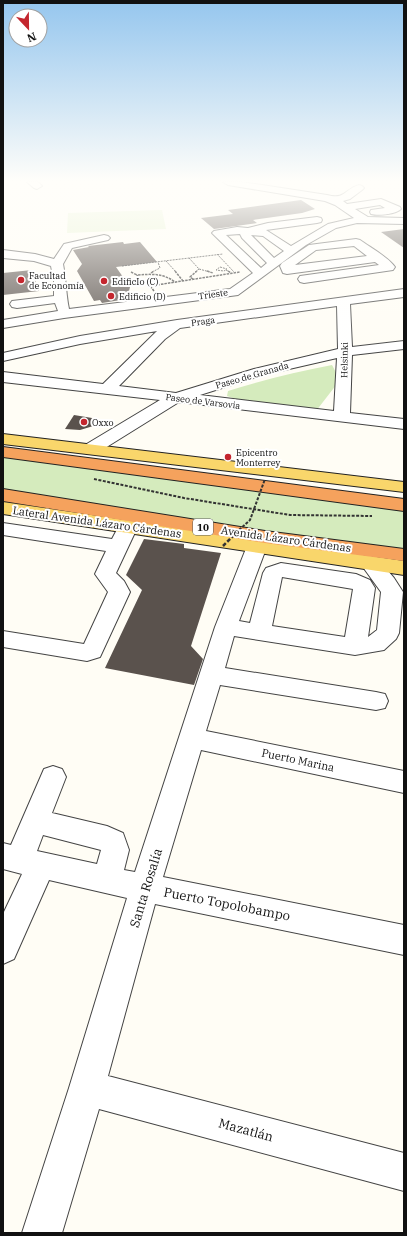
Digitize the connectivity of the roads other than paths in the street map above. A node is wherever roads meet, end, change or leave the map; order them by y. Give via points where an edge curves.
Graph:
1 (96, 240) edge
2 (225, 240) edge
3 (249, 240) edge
4 (276, 240) edge
5 (310, 240) edge
6 (3, 254) edge
7 (294, 255) junction
8 (379, 258) junction
9 (57, 264) junction
10 (267, 266) junction
11 (304, 279) dead end
12 (404, 293) edge
13 (60, 299) junction
14 (343, 302) junction
15 (17, 304) dead end
16 (213, 304) dead end
17 (64, 314) junction
18 (3, 324) edge
19 (176, 324) junction
20 (404, 345) edge
21 (345, 352) junction
22 (3, 357) edge
23 (3, 377) edge
24 (107, 389) junction
25 (174, 398) junction
26 (342, 417) junction
27 (404, 424) edge
28 (3, 438) edge
29 (91, 450) junction
30 (3, 452) edge
31 (140, 456) junction
32 (230, 482) junction
33 (404, 487) edge
34 (404, 505) edge
35 (5, 508) edge
36 (128, 526) junction
37 (3, 529) edge
38 (239, 545) junction
39 (118, 546) junction
40 (404, 556) edge
41 (344, 559) junction
42 (370, 563) junction
43 (404, 563) edge
44 (404, 568) edge
45 (315, 575) junction
46 (226, 627) junction
47 (259, 632) junction
48 (3, 639) edge
49 (355, 647) junction
50 (211, 675) junction
51 (376, 701) dead end
52 (192, 738) junction
53 (53, 777) dead end
54 (404, 782) edge
55 (35, 821) junction
56 (21, 860) edge
57 (107, 880) junction
58 (145, 887) junction
59 (404, 940) edge
60 (3, 948) edge
61 (88, 1088) junction
62 (404, 1172) edge
63 (42, 1233) edge

1 - 9 street via 68,246
2 - 10 street via 240,254
3 - 10 street
4 - 7 street
5 - 7 street
6 - 9 street
7 - 8 street via 313,247 352,242
7 - 8 street via 286,266 287,270
7 - 10 street
8 - 11 street via 389,267
9 - 13 street
10 - 17 street, Trieste via 276,274 262,283 227,293
12 - 14 street, Praga
13 - 15 street
13 - 17 street
14 - 19 street, Praga
14 - 21 street, Helsinki
16 - 19 street, Trieste
17 - 18 street, Trieste
19 - 22 street, Praga via 80,340
19 - 24 street, Trieste via 160,336
20 - 21 street, Paseo de Granada
21 - 25 street, Paseo de Granada via 259,372
21 - 26 street, Helsinki
23 - 24 street, Paseo de Varsovia
24 - 25 street, Paseo de Varsovia
25 - 26 street, Paseo de Varsovia
25 - 29 street, Paseo de Granada
26 - 27 street, Paseo de Varsovia
28 - 29 main road
29 - 31 main road
30 - 32 highway
31 - 32 highway via 159,463 214,473
31 - 33 main road via 251,467
32 - 34 highway
35 - 36 main road, Lateral Avenida Lázaro Cárdenas
35 - 40 highway, Avenida Lázaro Cárdenas / 10 via 264,537
36 - 38 main road, Lateral Avenida Lázaro Cárdenas
36 - 39 street
37 - 39 street
38 - 41 main road, Lateral Avenida Lázaro Cárdenas
38 - 43 highway via 283,547
38 - 46 street, Santa Rosalía
39 - 48 street via 105,574 117,586 119,592 92,651 87,654
41 - 42 main road, Lateral Avenida Lázaro Cárdenas
41 - 45 street
42 - 44 main road, Lateral Avenida Lázaro Cárdenas
42 - 49 street via 392,592 388,633 376,644
45 - 47 street via 281,570 273,573
45 - 49 street via 356,581 363,585
46 - 47 street
46 - 50 street, Santa Rosalía
47 - 49 street
50 - 51 street
50 - 52 street, Santa Rosalía
52 - 54 street, Puerto Marina
52 - 58 street, Santa Rosalía
53 - 55 street
55 - 56 street
55 - 57 street via 113,842 115,850
56 - 57 street, Puerto Topolobampo
56 - 60 street
57 - 58 street, Puerto Topolobampo
58 - 59 street, Puerto Topolobampo
58 - 61 street, Santa Rosalía
61 - 62 street, Mazatlán
61 - 63 street, Santa Rosalía

